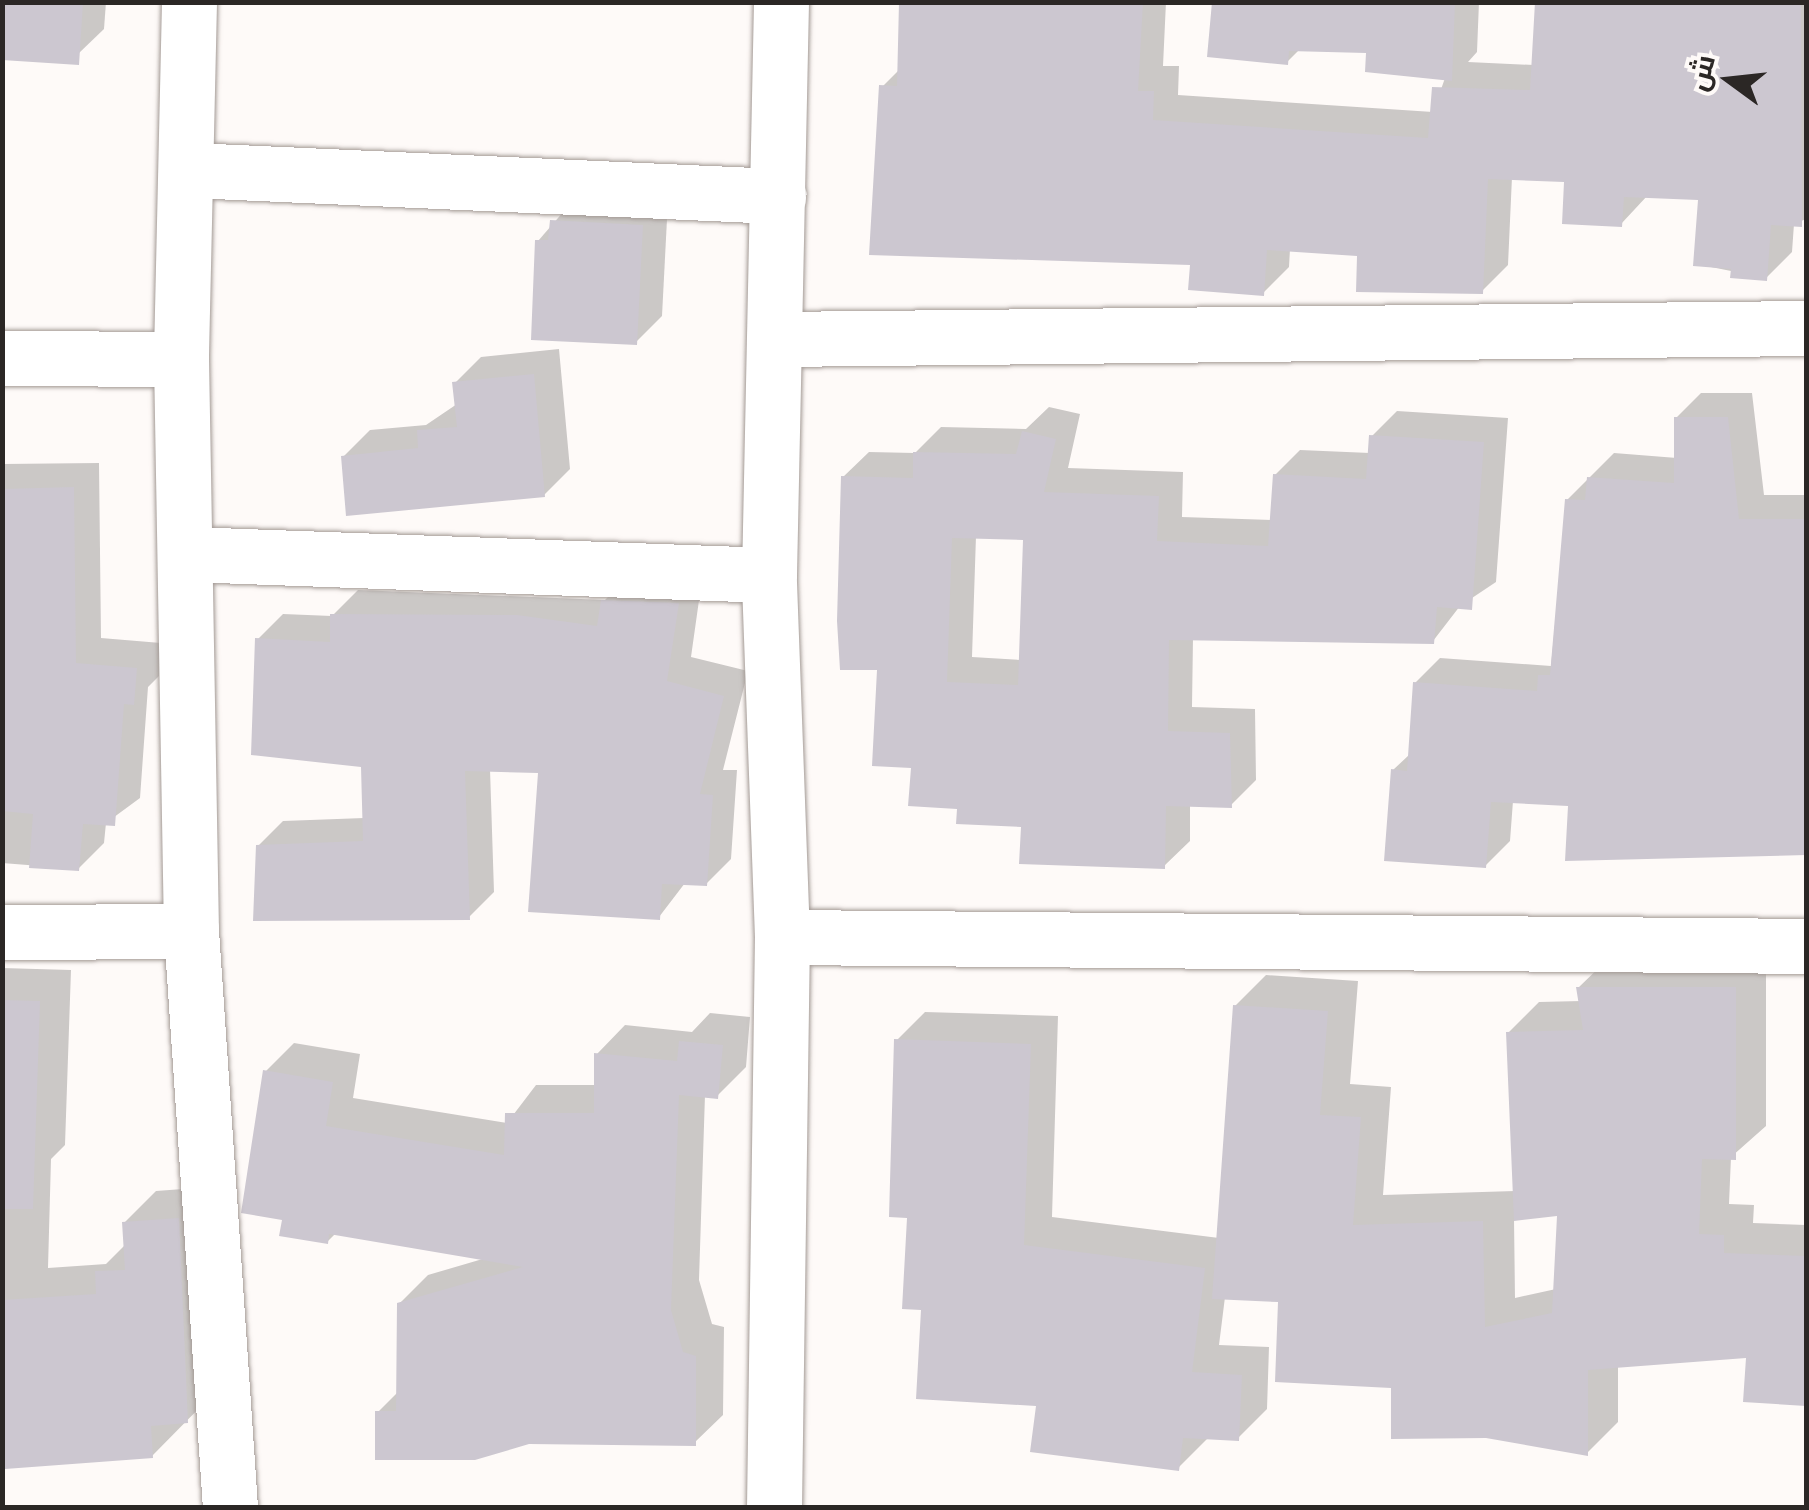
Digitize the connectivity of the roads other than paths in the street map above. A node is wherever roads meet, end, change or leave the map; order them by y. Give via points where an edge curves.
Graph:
1 (189, 2) edge
2 (781, 2) edge
3 (191, 170) junction
4 (778, 196) junction
5 (1806, 328) edge
6 (776, 339) junction
7 (2, 358) edge
8 (181, 360) junction
9 (188, 554) junction
10 (769, 574) junction
11 (191, 931) junction
12 (2, 932) edge
13 (782, 938) junction
14 (1806, 946) edge
15 (230, 1508) edge
16 (774, 1508) edge

1 - 3 street
2 - 4 street
3 - 4 street
3 - 8 street
4 - 6 street
5 - 6 street
6 - 10 street
7 - 8 street
8 - 9 street
9 - 10 street
9 - 11 street
10 - 13 street
11 - 12 street
11 - 15 street
13 - 14 street
13 - 16 street

